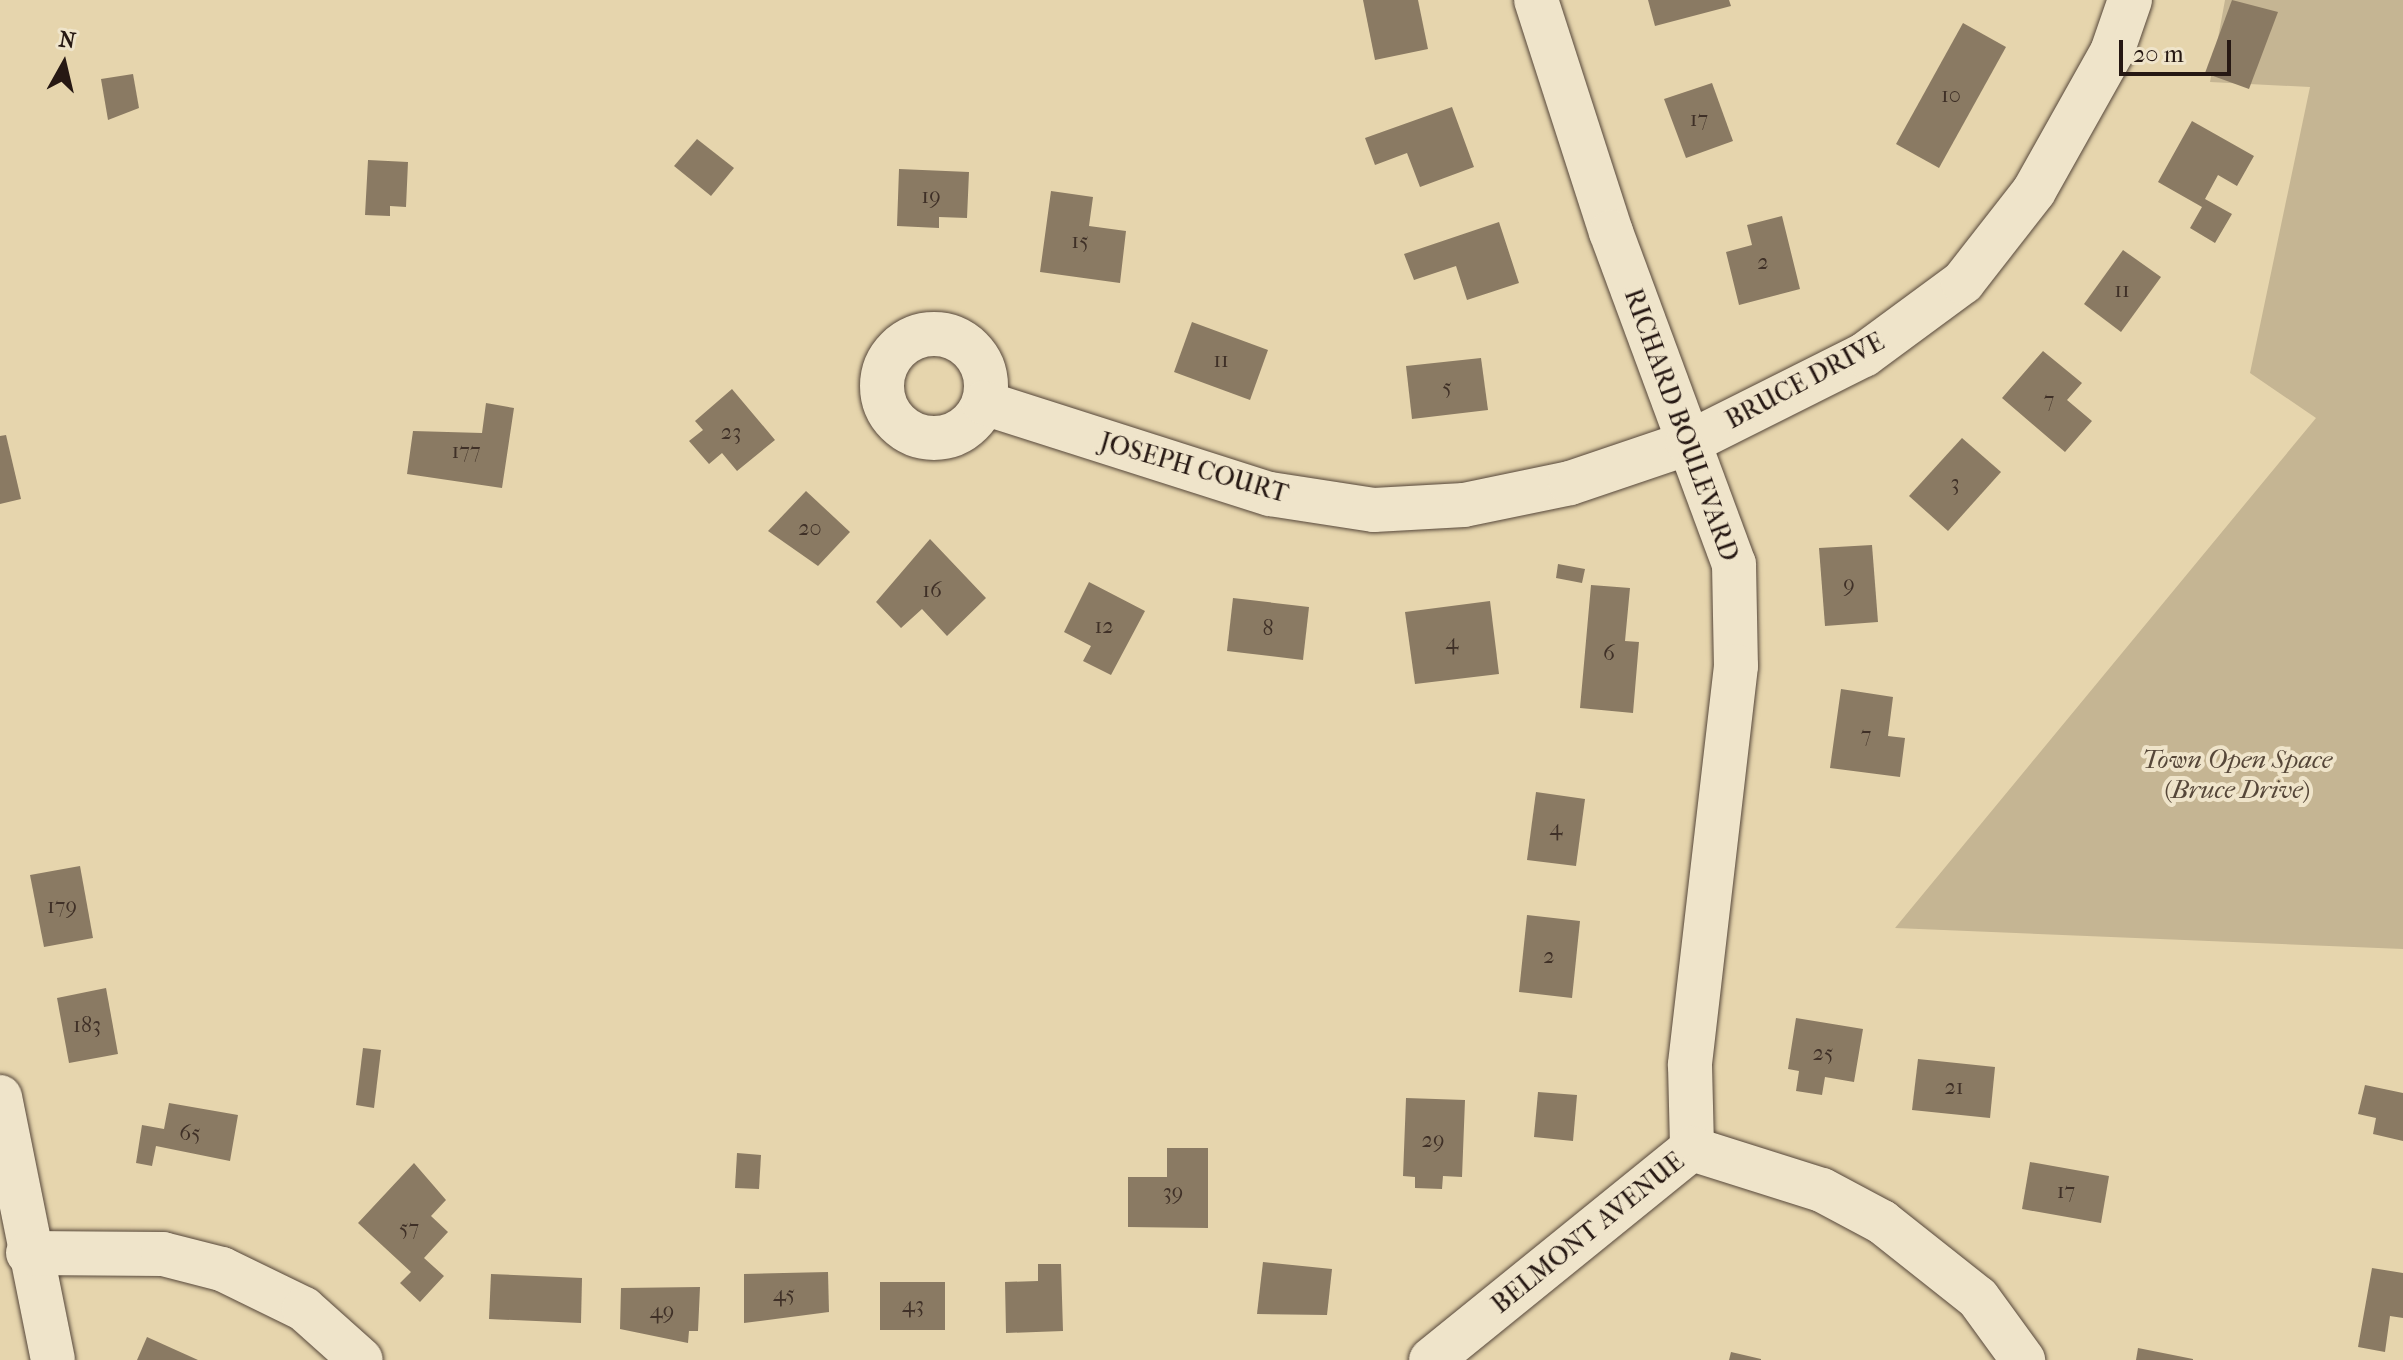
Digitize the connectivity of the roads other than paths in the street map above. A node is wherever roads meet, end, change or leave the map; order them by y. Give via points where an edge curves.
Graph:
1 (1536, 0) edge
2 (2130, 0) edge
3 (984, 403) dead end
4 (1688, 443) junction
5 (0, 1097) edge
6 (1692, 1149) junction
7 (28, 1253) junction
8 (53, 1360) edge
9 (361, 1360) edge
10 (1431, 1360) edge
11 (2023, 1360) edge

1 - 4 street, RICHARD BOULEVARD
2 - 4 street, BRUCE DRIVE via 2112,52 2034,191 1963,282 1864,355
3 - 4 street, JOSEPH COURT via 1270,494 1374,510 1464,505 1570,483
4 - 6 street, RICHARD BOULEVARD via 1734,564 1736,666 1690,1065
5 - 7 street
6 - 10 street, BELMONT AVENUE
6 - 11 street, BELMONT AVENUE via 1822,1190 1882,1222 1978,1298
7 - 8 street
7 - 9 street via 163,1254 222,1269 304,1309

